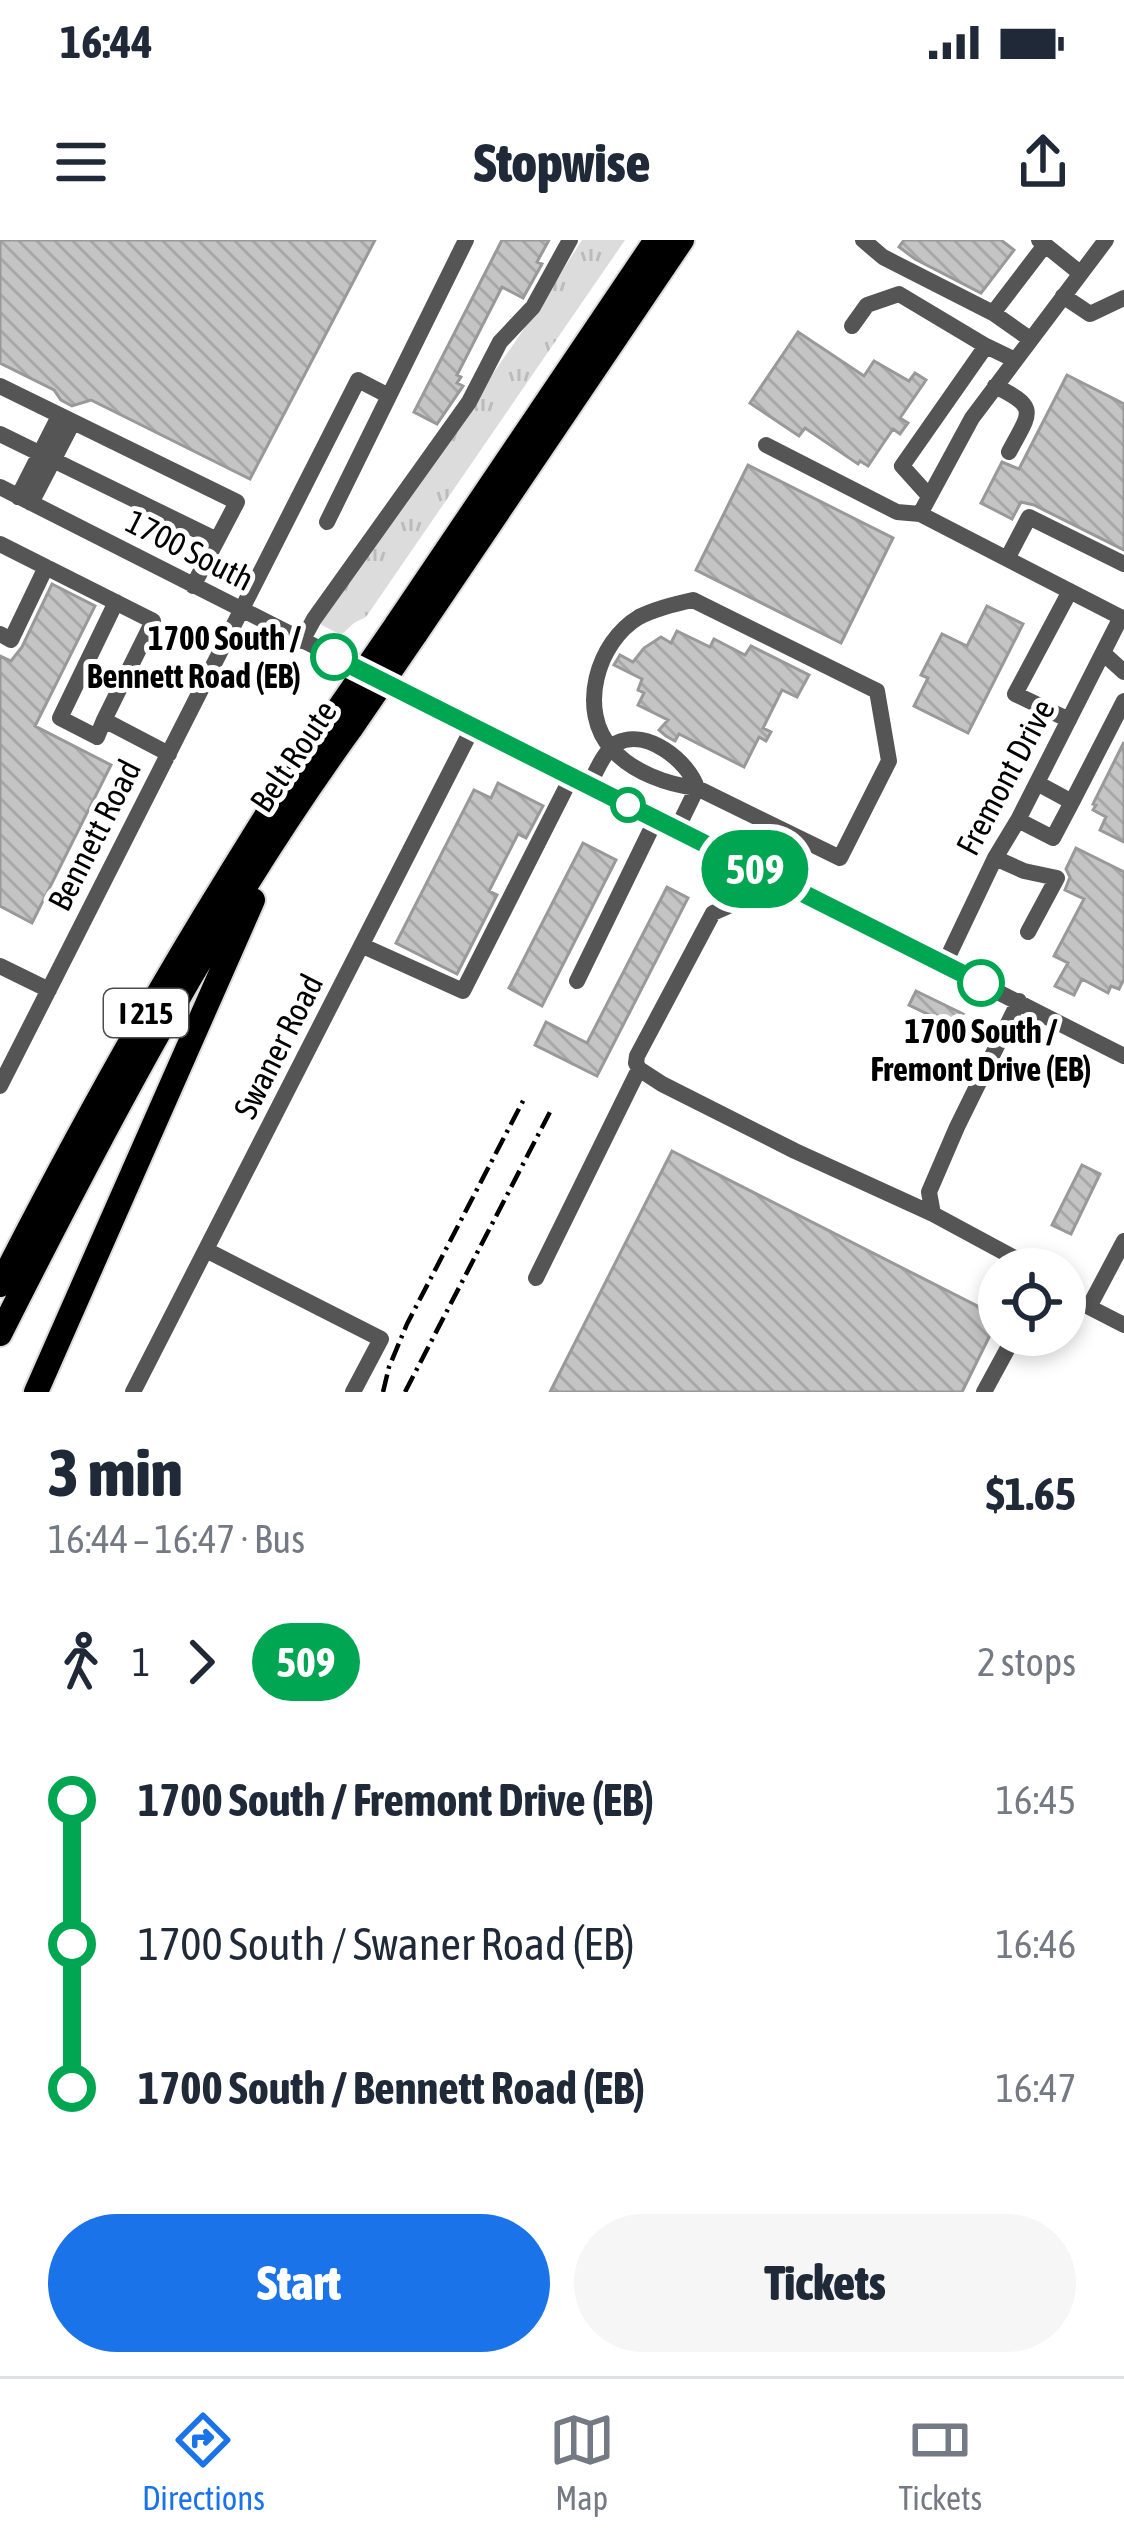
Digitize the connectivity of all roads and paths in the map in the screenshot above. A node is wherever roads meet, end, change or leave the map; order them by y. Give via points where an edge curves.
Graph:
1 (466, 240) edge
2 (570, 240) edge
3 (645, 240) edge
4 (656, 240) edge
5 (682, 240) edge
6 (863, 240) edge
7 (1106, 240) edge
8 (1042, 243) edge
9 (1080, 273) junction
10 (622, 290) junction
11 (1063, 296) junction
12 (1124, 298) edge
13 (993, 313) junction
14 (852, 326) dead end
15 (1030, 339) junction
16 (986, 346) junction
17 (1015, 360) junction
18 (0, 386) edge
19 (995, 386) junction
20 (389, 396) junction
21 (66, 419) junction
22 (0, 434) edge
23 (766, 445) dead end
24 (1009, 452) dead end
25 (47, 456) junction
26 (0, 488) edge
27 (929, 496) junction
28 (25, 500) junction
29 (920, 514) junction
30 (327, 522) dead end
31 (217, 541) junction
32 (0, 544) edge
33 (1007, 559) junction
34 (1124, 564) edge
35 (46, 567) junction
36 (194, 586) junction
37 (1070, 591) junction
38 (116, 602) junction
39 (241, 610) junction
40 (1123, 618) edge
41 (406, 630) junction
42 (0, 634) edge
43 (302, 641) junction
44 (1103, 653) junction
45 (1124, 672) edge
46 (1124, 701) edge
47 (1069, 720) junction
48 (104, 721) junction
49 (342, 723) junction
50 (473, 727) junction
51 (610, 748) junction
52 (169, 754) junction
53 (580, 780) junction
54 (1037, 783) junction
55 (697, 788) junction
56 (1072, 802) junction
57 (656, 819) junction
58 (1018, 820) junction
59 (285, 826) junction
60 (676, 830) junction
61 (995, 858) junction
62 (749, 866) junction
63 (1028, 932) dead end
64 (363, 946) junction
65 (0, 965) edge
66 (944, 965) junction
67 (577, 981) dead end
68 (49, 990) junction
69 (1018, 1001) junction
70 (1124, 1056) edge
71 (639, 1069) junction
72 (0, 1086) edge
73 (933, 1214) junction
74 (1124, 1241) edge
75 (996, 1248) edge
76 (206, 1250) junction
77 (536, 1278) dead end
78 (0, 1285) edge
79 (1124, 1325) edge
80 (0, 1334) edge
81 (1004, 1356) edge
82 (36, 1392) edge
83 (134, 1392) edge
84 (353, 1392) edge
85 (984, 1392) edge

1 - 20 street
2 - 43 street via 469,402
3 - 10 highway
4 - 10 highway, Belt Route / I 215
5 - 41 highway, Belt Route / I 215
6 - 13 street
7 - 9 street
8 - 9 street
8 - 13 street
9 - 11 street
10 - 41 highway, Belt Route / I 215
11 - 12 street via 1090,314
11 - 15 street
13 - 15 street
14 - 16 street via 867,305 899,294
15 - 17 street
16 - 17 street
16 - 27 street via 902,466
17 - 19 street
18 - 21 street
19 - 24 street via 1028,408
19 - 27 street
20 - 30 street
20 - 39 street, Bennett Road via 358,380
21 - 25 street
21 - 31 street via 237,502
22 - 25 street
23 - 29 street via 897,512
25 - 28 street
25 - 31 street
26 - 28 street, 1700 South
27 - 29 street
28 - 36 street, 1700 South
29 - 33 street
31 - 36 street
32 - 35 street
33 - 34 street via 1030,517
33 - 37 street
35 - 38 street
35 - 42 street via 11,640
36 - 39 street, 1700 South
37 - 40 street
37 - 47 street via 1015,694
38 - 48 street via 153,621
38 - 48 street via 60,718 97,736
39 - 43 street, 1700 South
39 - 52 street, Bennett Road
40 - 44 street, Fremont Drive
41 - 49 highway, Belt Route / I 215, bridge
43 - 50 street, 1700 South
44 - 45 street
44 - 47 street, Fremont Drive
46 - 56 street
47 - 54 street, Fremont Drive
48 - 52 street
49 - 59 highway, Belt Route / I 215
49 - 78 highway, Belt Route / I 215 via 263,820 160,988
50 - 53 street, 1700 South
50 - 64 street, Swaner Road
51 - 53 street
51 - 55 street via 672,785
51 - 55 street via 622,740 650,743 686,765
51 - 55 street via 595,715 599,665 635,620 667,605 693,600 877,691 889,761 840,858
52 - 68 street, Bennett Road
53 - 57 street, 1700 South
53 - 64 street via 463,991
54 - 56 street
54 - 58 street, Fremont Drive
55 - 60 street
56 - 58 street via 1054,838
57 - 60 street, 1700 South
57 - 67 street
58 - 61 street, Fremont Drive
59 - 80 highway, Belt Route / I 215 via 110,1119
59 - 82 highway
60 - 62 street, 1700 South
61 - 63 street via 1057,878
61 - 66 street, Fremont Drive
62 - 66 street, 1700 South
62 - 71 street via 731,905 712,913 637,1056
64 - 76 street, Swaner Road
65 - 68 street
66 - 69 street, 1700 South
68 - 72 street, Bennett Road
69 - 70 street, 1700 South
69 - 73 street via 929,1192
71 - 73 street
71 - 77 street
73 - 75 street
74 - 79 street via 1089,1307
76 - 83 street, Swaner Road
76 - 84 street via 381,1339
81 - 85 street

